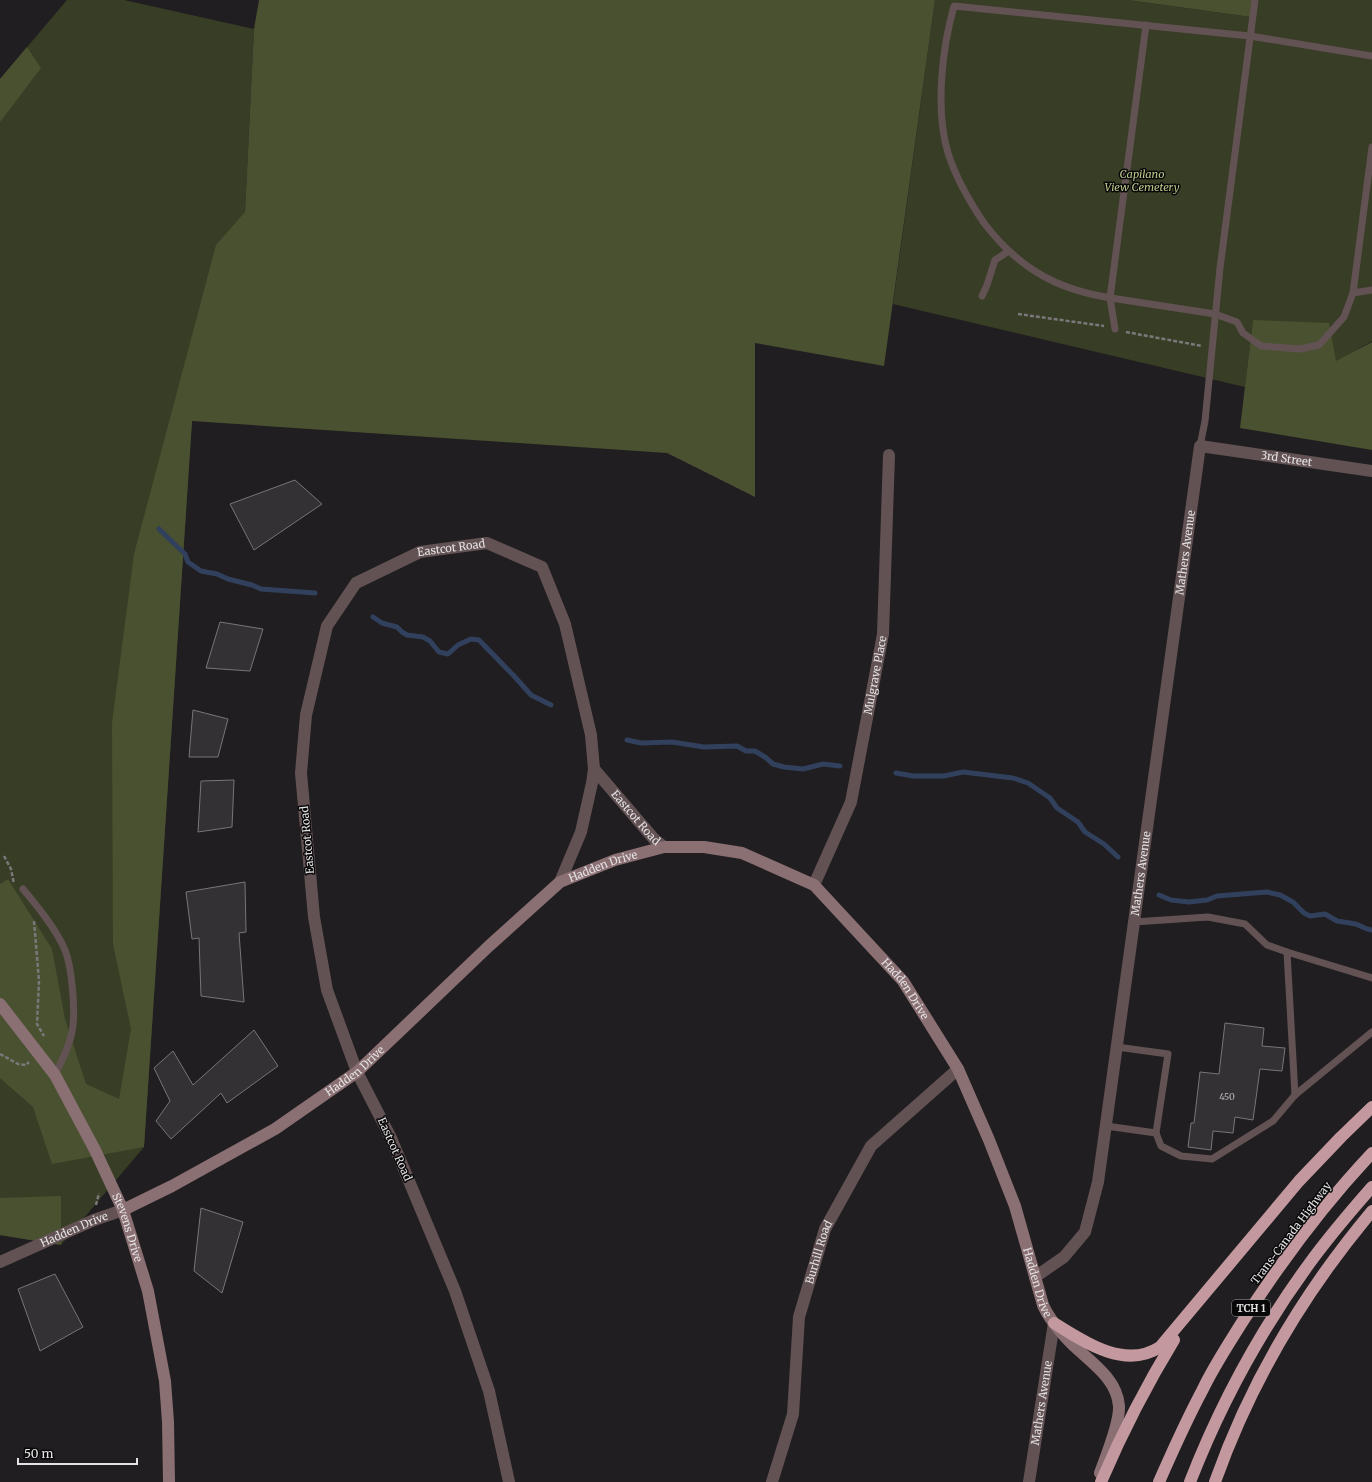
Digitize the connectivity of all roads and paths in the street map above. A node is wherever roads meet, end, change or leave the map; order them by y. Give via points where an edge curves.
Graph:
1 (1255, 0) edge
2 (1146, 25) junction
3 (1250, 36) junction
4 (1372, 56) edge
5 (1372, 147) edge
6 (1371, 168) edge
7 (1009, 251) junction
8 (1372, 290) edge
9 (1353, 293) junction
10 (982, 296) dead end
11 (1110, 298) junction
12 (1018, 314) dead end
13 (1215, 314) junction
14 (1115, 329) junction
15 (1212, 348) junction
16 (1200, 446) junction
17 (889, 455) dead end
18 (1372, 471) edge
19 (594, 769) junction
20 (664, 847) junction
21 (4, 856) dead end
22 (560, 882) junction
23 (814, 885) junction
24 (20, 890) joint
25 (34, 916) dead end
26 (1134, 922) junction
27 (1287, 952) junction
28 (1372, 978) edge
29 (0, 1004) edge
30 (1372, 1032) edge
31 (44, 1038) dead end
32 (1117, 1047) junction
33 (0, 1054) edge
34 (31, 1060) dead end
35 (958, 1069) junction
36 (357, 1072) junction
37 (55, 1075) junction
38 (1295, 1095) junction
39 (1372, 1107) edge
40 (1106, 1126) junction
41 (1156, 1133) junction
42 (1372, 1153) edge
43 (1372, 1187) edge
44 (123, 1210) junction
45 (1372, 1211) edge
46 (0, 1262) edge
47 (1035, 1277) junction
48 (1205, 1295) junction
49 (1054, 1324) junction
50 (169, 1482) edge
51 (509, 1482) edge
52 (772, 1482) edge
53 (1029, 1482) edge
54 (1097, 1482) edge
55 (1101, 1482) edge
56 (1159, 1482) edge
57 (1190, 1482) edge
58 (1215, 1482) edge

1 - 3 lane
2 - 3 lane
2 - 7 lane via 954,6 942,70 943,121 948,152 971,205 989,230
2 - 11 lane
3 - 4 lane
3 - 13 lane
5 - 6 lane
6 - 9 lane
7 - 10 lane via 995,260
7 - 11 lane via 1030,269 1056,282 1085,293
8 - 9 lane
9 - 13 lane via 1344,317 1319,345 1300,349 1260,346 1243,333 1237,322
11 - 13 lane
11 - 14 lane
12 - 14 path
13 - 15 lane
14 - 15 path
15 - 16 lane
16 - 18 street, 3rd Street
16 - 26 street, Mathers Avenue
17 - 23 street, Mulgrave Place via 884,634 851,802
19 - 20 street, Eastcot Road via 654,839
19 - 22 street, Eastcot Road via 581,832
19 - 36 street, Eastcot Road via 590,735 565,624 542,567 487,544 420,552 356,583 327,626 306,715 302,773 314,917 327,990
20 - 22 street, Hadden Drive via 615,860
20 - 23 street, Hadden Drive via 704,848 742,853
21 - 24 path
22 - 36 street, Hadden Drive
23 - 35 street, Hadden Drive via 902,981
24 - 37 lane via 58,936 66,952 70,970 72,1032
25 - 31 path via 39,981 37,1024
26 - 27 lane via 1208,917 1238,922 1245,924 1268,945
26 - 32 street, Mathers Avenue
27 - 28 lane
27 - 38 lane
29 - 37 street, Stevens Drive
30 - 38 lane
32 - 40 street, Mathers Avenue
32 - 41 lane via 1168,1054
33 - 34 path via 18,1064 26,1065
35 - 47 street, Hadden Drive via 1014,1206
35 - 52 street, Burhill Road via 871,1146 825,1229 799,1317 793,1414
36 - 44 street, Hadden Drive via 275,1129
36 - 51 street, Eastcot Road via 392,1138 455,1291 489,1391
37 - 44 street, Stevens Drive
38 - 41 lane via 1273,1121 1212,1159 1181,1156 1162,1146
39 - 48 highway via 1299,1181
40 - 41 lane
40 - 47 street, Mathers Avenue via 1098,1182 1085,1232 1064,1257
42 - 56 highway, Trans-Canada Highway / TCH 1 via 1290,1250 1260,1295 1203,1387
43 - 57 highway, TCH 1 via 1309,1264 1279,1308 1225,1402
44 - 46 street, Hadden Drive via 94,1220
44 - 50 street, Stevens Drive via 148,1291 165,1381
45 - 58 highway via 1323,1275 1293,1320 1243,1413
47 - 49 street, Hadden Drive via 1043,1305
48 - 49 highway via 1160,1347 1151,1353 1138,1356 1127,1356 1096,1347
48 - 55 highway via 1157,1367
49 - 53 street, Mathers Avenue
49 - 54 street, Hadden Drive via 1111,1382 1116,1394 1119,1406 1117,1420

